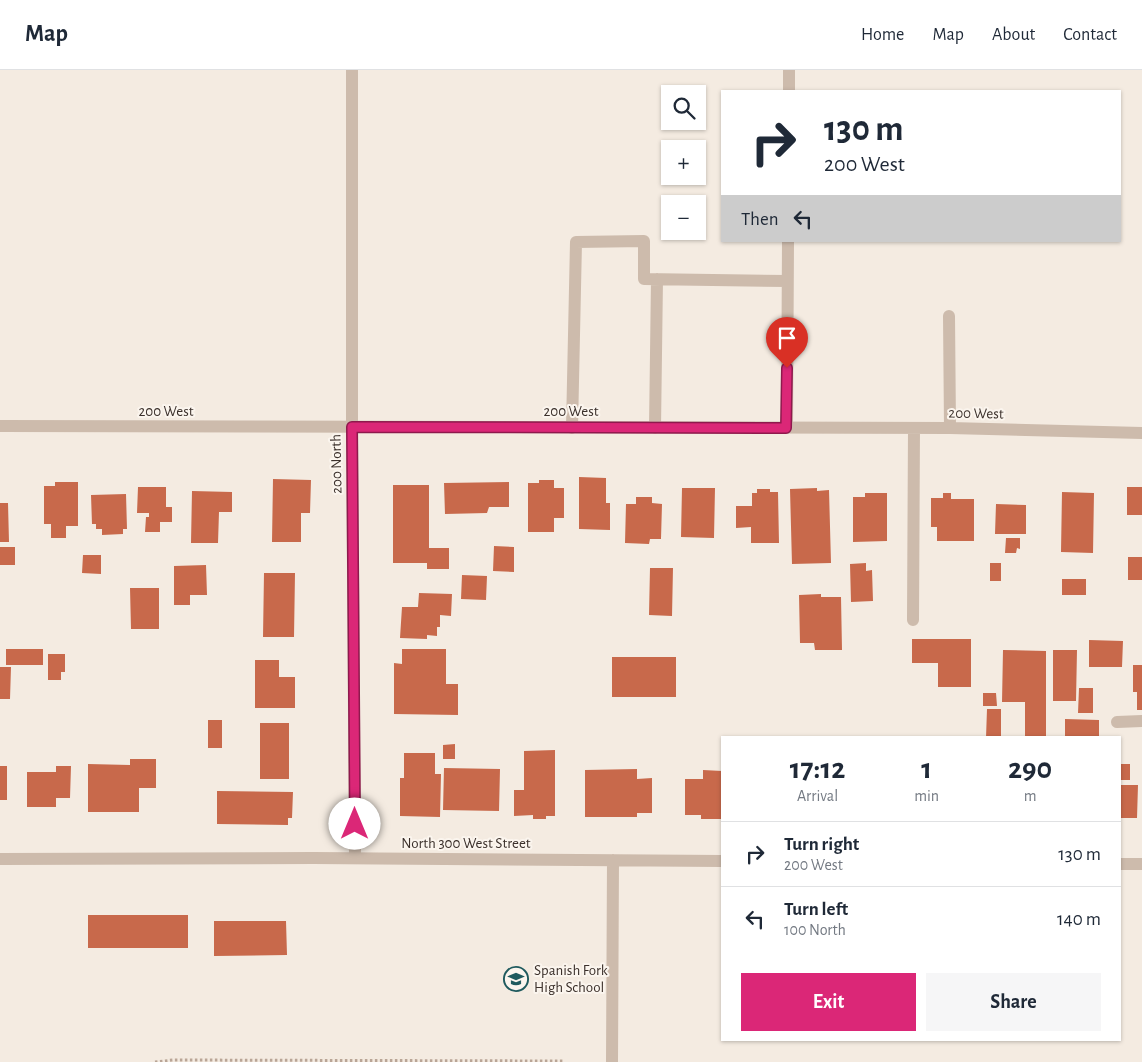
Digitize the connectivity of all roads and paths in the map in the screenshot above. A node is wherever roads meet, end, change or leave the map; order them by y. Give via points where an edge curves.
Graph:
1 (352, 70) edge
2 (789, 70) edge
3 (789, 90) edge
4 (788, 242) edge
5 (657, 279) junction
6 (787, 282) junction
7 (949, 316) dead end
8 (0, 426) edge
9 (352, 427) junction
10 (572, 428) junction
11 (654, 428) junction
12 (786, 428) junction
13 (914, 428) junction
14 (950, 428) junction
15 (1142, 433) edge
16 (913, 620) dead end
17 (1142, 721) edge
18 (1117, 722) dead end
19 (355, 858) junction
20 (0, 859) edge
21 (613, 860) junction
22 (721, 861) edge
23 (1121, 864) edge
24 (1142, 864) edge
25 (479, 1061) edge
26 (563, 1061) edge
27 (155, 1062) edge
28 (612, 1062) edge

1 - 9 street, 200 North
2 - 3 street
4 - 6 street
5 - 6 street
5 - 10 street via 644,279 644,241 576,242
5 - 11 street
6 - 12 street
7 - 14 street
8 - 9 street, 200 West
9 - 10 street, 200 West
9 - 19 street, 200 North
10 - 11 street, 200 West
11 - 12 street, 200 West
12 - 13 street, 200 West
13 - 14 street, 200 West
13 - 16 street
14 - 15 street, 200 West
17 - 18 street
19 - 20 street, North 300 West Street
19 - 21 street, North 300 West Street
21 - 22 street, North 300 West Street
21 - 28 street
23 - 24 street
25 - 26 path
25 - 27 path

